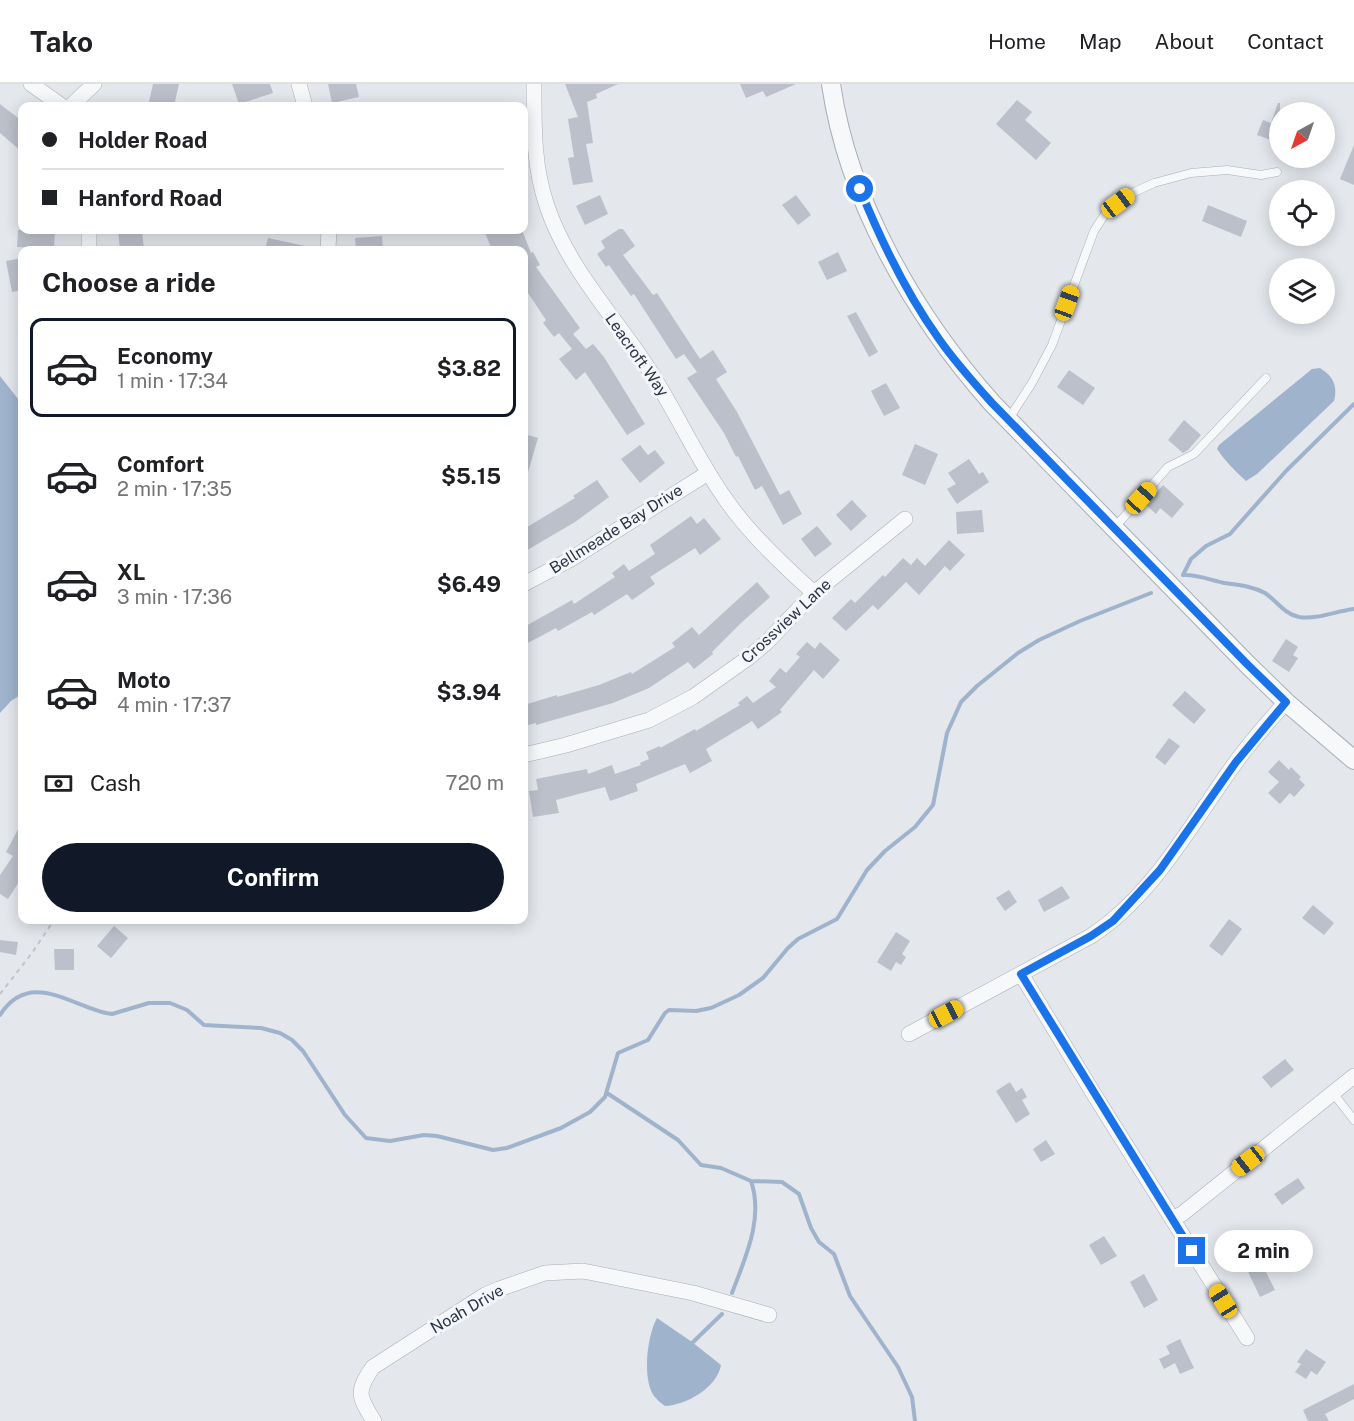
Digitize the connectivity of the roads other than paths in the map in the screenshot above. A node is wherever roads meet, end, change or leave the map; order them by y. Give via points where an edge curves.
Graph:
1 (31, 84) edge
2 (94, 84) edge
3 (299, 84) edge
4 (534, 84) edge
5 (831, 84) edge
6 (56, 102) edge
7 (75, 102) edge
8 (304, 102) edge
9 (1277, 172) dead end
10 (1266, 378) dead end
11 (1008, 420) junction
12 (708, 473) junction
13 (905, 519) dead end
14 (1114, 528) junction
15 (528, 582) edge
16 (813, 593) junction
17 (1286, 702) junction
18 (528, 754) edge
19 (1354, 759) edge
20 (1021, 974) junction
21 (909, 1034) dead end
22 (1354, 1076) edge
23 (1332, 1093) junction
24 (1354, 1120) edge
25 (1172, 1220) junction
26 (769, 1315) dead end
27 (1247, 1338) dead end
28 (374, 1421) edge

1 - 6 street
2 - 7 street
3 - 8 street
4 - 12 street, Leacroft Way via 538,173 556,230 570,257 669,400
5 - 11 street via 845,149 890,255 939,339
9 - 11 lane via 1191,173 1130,194 1107,211 1094,231 1052,345
10 - 14 lane via 1194,454 1168,467
11 - 14 street
12 - 15 street, Bellmeade Bay Drive
12 - 16 street, Leacroft Way via 730,506
13 - 16 street, Crossview Lane
14 - 17 street
16 - 18 street, Crossview Lane via 758,651 693,697 649,720
17 - 19 street
17 - 20 street via 1236,762 1160,870 1113,921
20 - 21 street
20 - 25 street
22 - 23 street
23 - 24 lane
23 - 25 street
25 - 27 street
26 - 28 street, Noah Drive via 693,1293 584,1271 546,1273 485,1295 373,1367 359,1393

